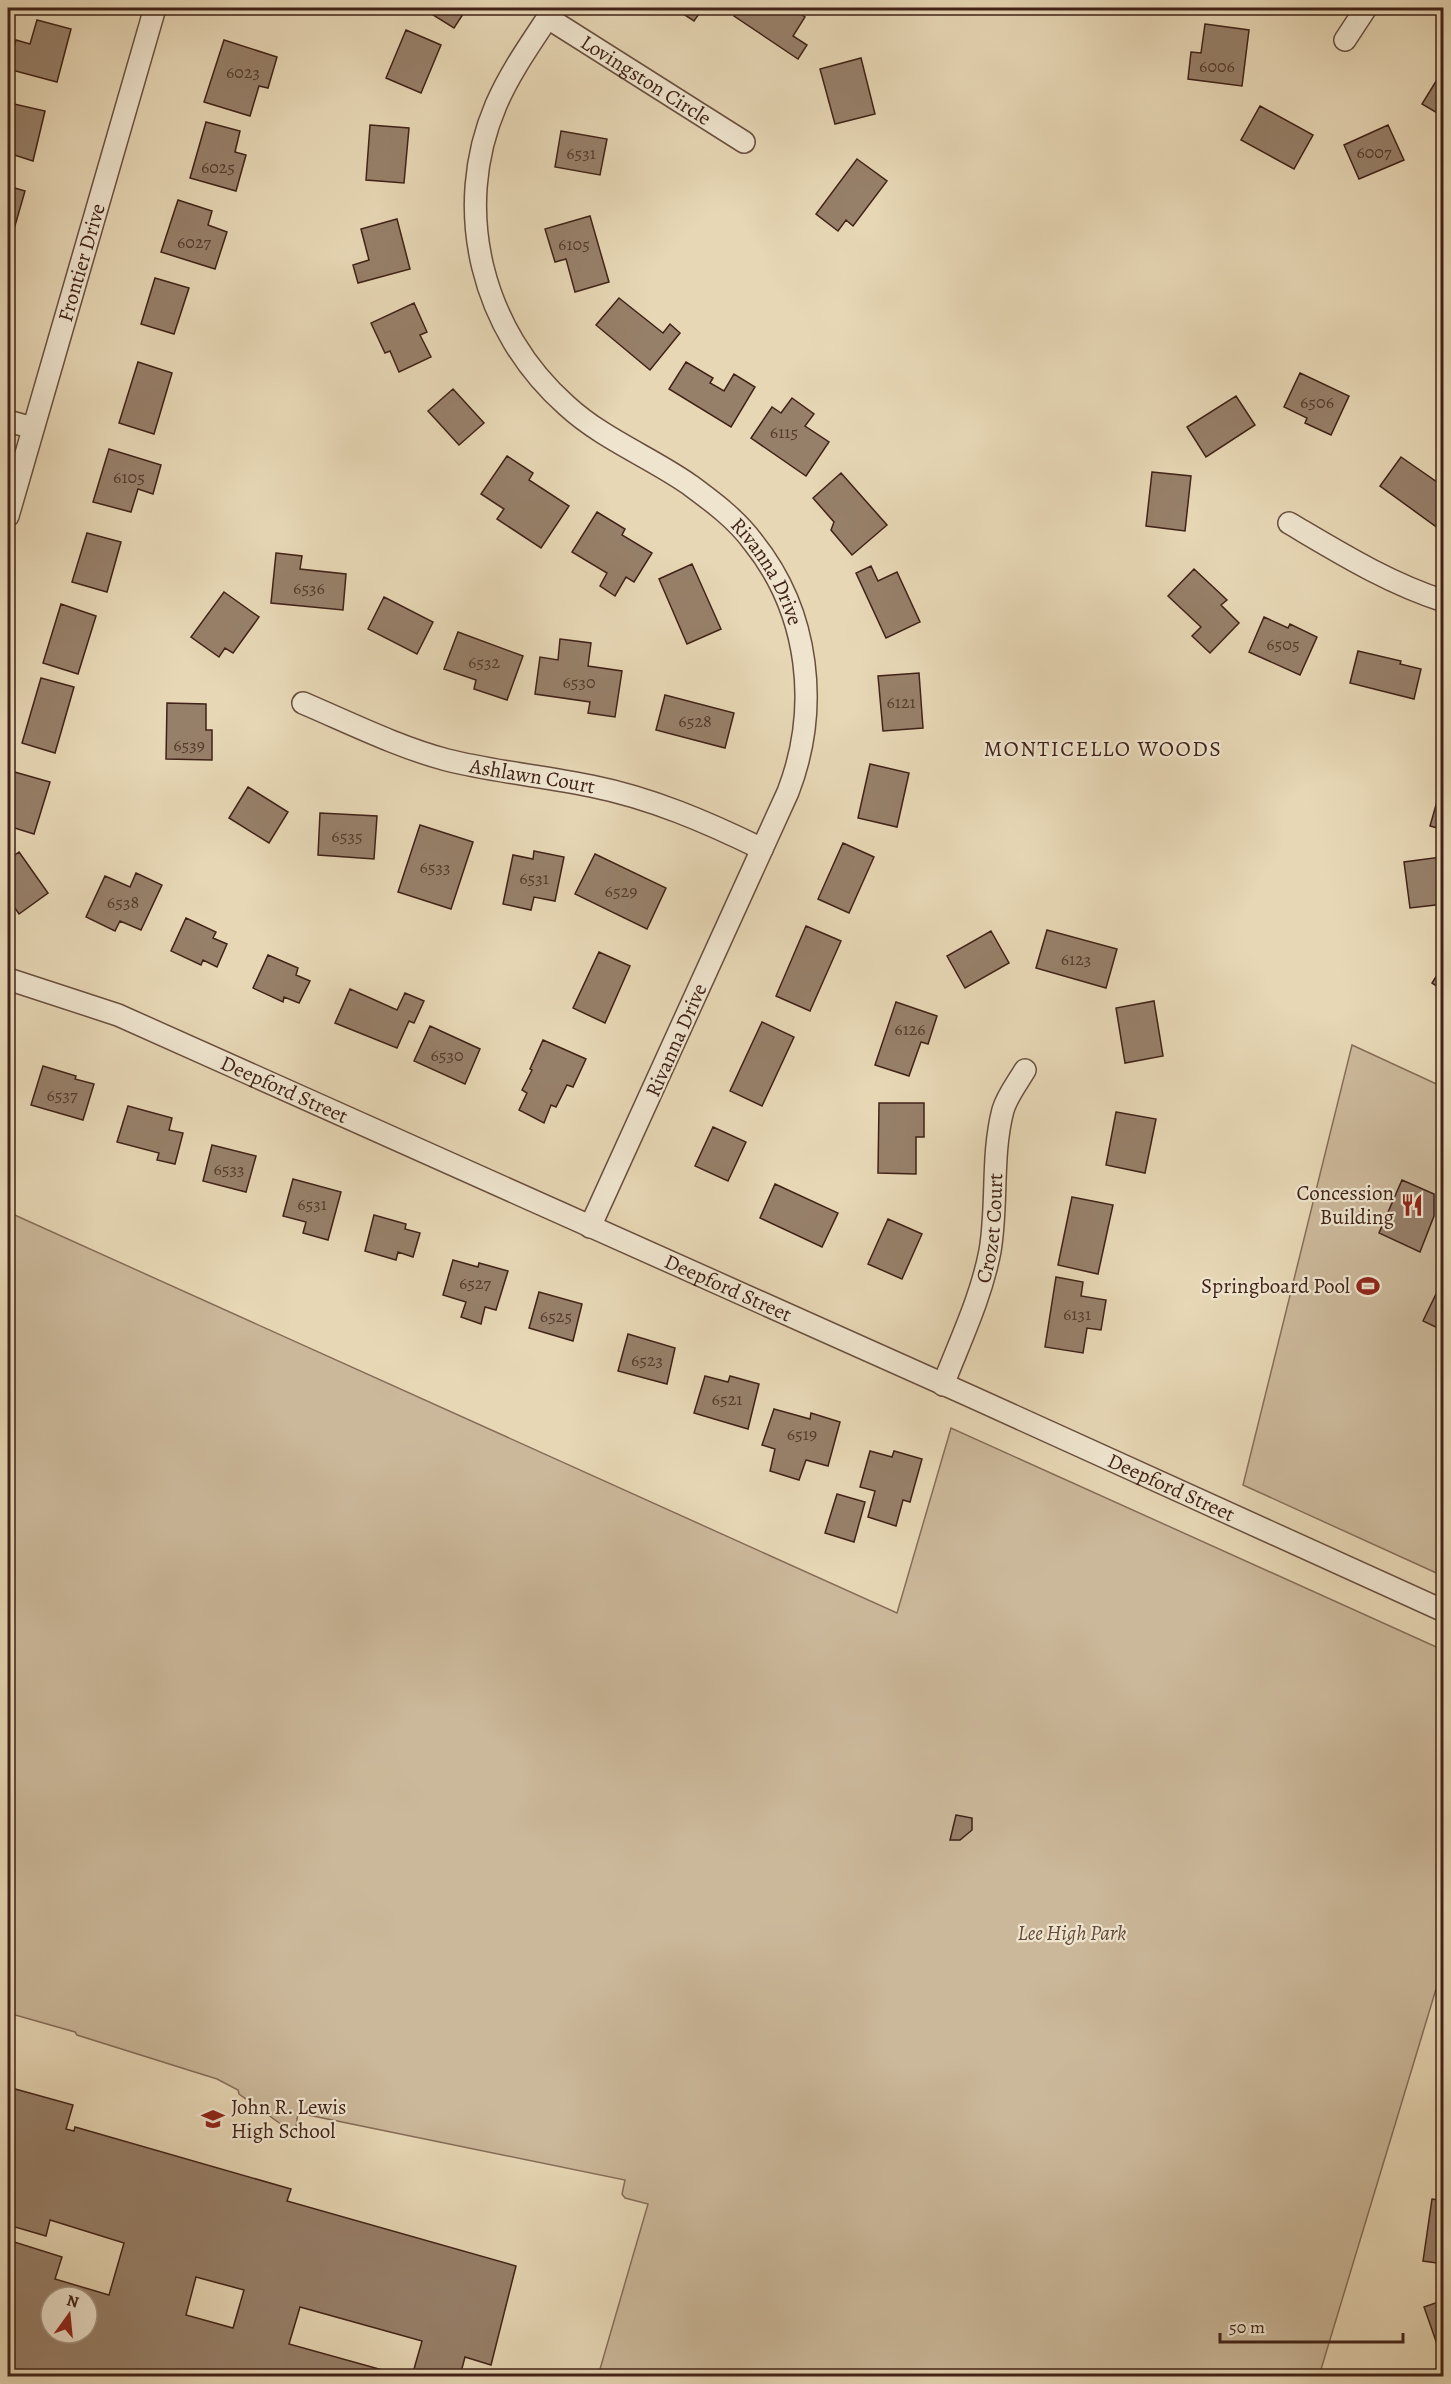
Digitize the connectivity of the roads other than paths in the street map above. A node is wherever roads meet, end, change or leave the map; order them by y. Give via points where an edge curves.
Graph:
1 (155, 8) edge
2 (1366, 8) edge
3 (551, 13) edge
4 (1345, 40) dead end
5 (744, 142) dead end
6 (8, 421) edge
7 (33, 428) junction
8 (8, 516) edge
9 (1289, 523) dead end
10 (1443, 601) edge
11 (303, 703) dead end
12 (762, 849) junction
13 (8, 979) edge
14 (1025, 1070) dead end
15 (590, 1227) junction
16 (943, 1385) junction
17 (1443, 1611) edge

1 - 7 street, Frontier Drive
2 - 4 street
3 - 5 street, Lovingston Circle
3 - 12 street, Rivanna Drive via 507,82 484,139 475,204 482,269 507,334 546,386 591,426 688,484 720,508 754,542 782,589 803,651 806,719 794,777
6 - 7 street
7 - 8 street, Frontier Drive
9 - 10 street via 1378,575
11 - 12 street, Ashlawn Court via 445,759 650,801
12 - 15 street, Rivanna Drive
13 - 15 street, Deepford Street via 118,1015
14 - 16 street, Crozet Court via 1001,1119 994,1224 976,1303
15 - 16 street, Deepford Street
16 - 17 street, Deepford Street

